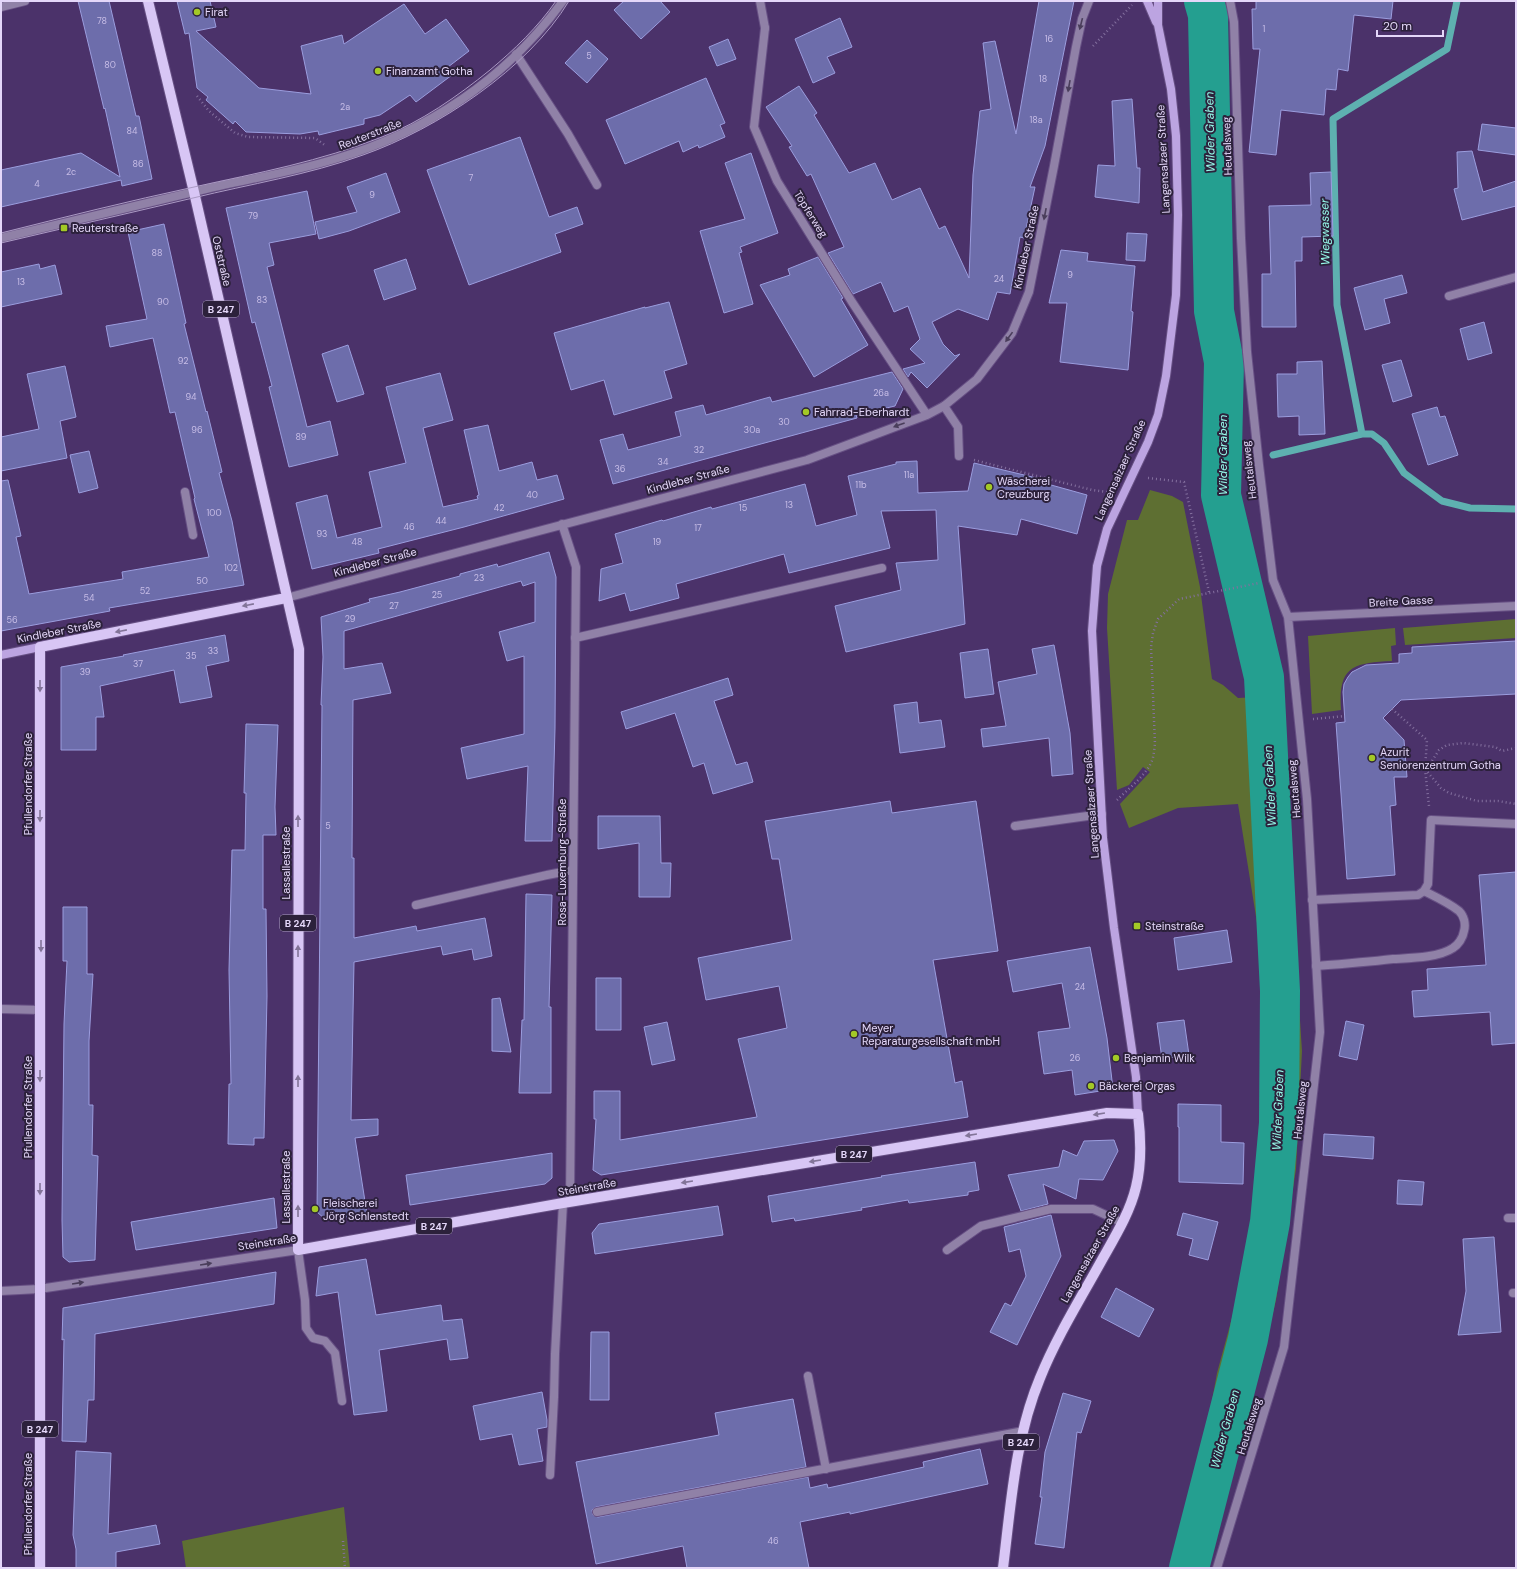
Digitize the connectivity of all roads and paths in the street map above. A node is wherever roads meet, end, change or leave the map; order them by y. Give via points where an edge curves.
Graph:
1 (25, 1) edge
2 (148, 1) edge
3 (563, 1) edge
4 (760, 1) edge
5 (1089, 1) edge
6 (1135, 1) edge
7 (1146, 1) edge
8 (1158, 1) edge
9 (1230, 1) edge
10 (1, 7) edge
11 (1158, 25) junction
12 (1076, 47) junction
13 (516, 54) junction
14 (197, 96) dead end
15 (329, 148) dead end
16 (597, 185) dead end
17 (194, 192) junction
18 (1, 238) edge
19 (1516, 277) edge
20 (1449, 296) dead end
21 (944, 406) junction
22 (927, 415) junction
23 (958, 456) joint
24 (1132, 476) junction
25 (1092, 490) dead end
26 (185, 492) dead end
27 (562, 524) junction
28 (193, 535) dead end
29 (882, 568) dead end
30 (1263, 582) dead end
31 (1209, 592) junction
32 (286, 598) junction
33 (1516, 606) edge
34 (1288, 617) junction
35 (575, 638) junction
36 (40, 647) junction
37 (1, 655) edge
38 (1392, 709) dead end
39 (1345, 716) dead end
40 (1298, 720) junction
41 (1516, 748) edge
42 (1425, 769) junction
43 (1516, 804) edge
44 (1102, 814) junction
45 (1431, 820) junction
46 (1516, 824) edge
47 (1015, 826) dead end
48 (573, 870) junction
49 (1424, 891) junction
50 (1312, 900) junction
51 (416, 905) dead end
52 (1316, 966) junction
53 (1, 1009) edge
54 (41, 1010) junction
55 (1138, 1114) junction
56 (567, 1202) junction
57 (1123, 1222) junction
58 (298, 1250) junction
59 (947, 1250) dead end
60 (39, 1289) junction
61 (1, 1291) edge
62 (808, 1376) dead end
63 (342, 1401) dead end
64 (1023, 1431) junction
65 (826, 1469) junction
66 (550, 1475) dead end
67 (597, 1512) dead end
68 (343, 1541) dead end
69 (40, 1568) edge
70 (345, 1568) edge
71 (1003, 1568) edge
72 (1217, 1568) edge

1 - 10 street
2 - 17 main road, Oststraße / B 247
3 - 13 street, Reuterstraße via 547,23
4 - 22 street, Töpferweg via 765,28 754,127 777,181 852,302
5 -> 12 street, Kindleber Straße
6 - 12 path via 1089,49
7 - 11 street, Langensalzaer Straße
8 - 11 street, Langensalzaer Straße
9 - 34 street, Heutalsweg via 1234,22 1247,352 1273,580
11 - 24 street, Langensalzaer Straße via 1171,89 1176,136 1176,295 1166,376 1158,415
12 -> 21 street, Kindleber Straße via 1029,292 1012,333 977,379
13 - 16 street via 568,134
13 - 17 street, Reuterstraße via 485,83 433,119 385,141 285,173
14 - 15 path via 209,111 235,133 248,137 316,138
17 - 18 street, Reuterstraße
17 - 32 main road, Oststraße / B 247
19 - 20 street
21 - 22 street, Kindleber Straße
21 - 23 street via 958,427
22 -> 27 street, Kindleber Straße via 807,460
23 - 25 path
24 - 31 path via 1184,482
24 - 44 street, Langensalzaer Straße via 1107,529 1097,566 1092,647
26 - 28 street
27 - 32 street, Kindleber Straße
27 - 35 street, Rosa-Luxemburg-Straße via 576,567
29 - 35 street
30 - 31 path
31 - 44 path via 1179,599 1158,619 1151,647 1154,754 1140,778
32 -> 36 main road, Kindleber Straße
58 -> 32 main road, Lassallestraße / B 247 via 298,648
33 - 34 street, Breite Gasse
34 - 40 street, Heutalsweg
35 - 48 street, Rosa-Luxemburg-Straße
36 - 37 street, Kindleber Straße
36 -> 54 main road, Pfullendorfer Straße / B 247
38 - 42 path via 1427,740
39 - 40 path
40 - 50 street, Heutalsweg via 1307,799
41 - 42 path via 1502,751 1495,747 1463,743 1447,745 1439,750
42 - 43 path via 1441,788 1449,793 1477,801
42 - 45 path
44 - 47 street
44 - 55 street, Langensalzaer Straße via 1114,928 1136,1077
45 - 46 street
45 - 49 street via 1428,884
48 - 51 street
48 - 56 street, Rosa-Luxemburg-Straße
49 - 50 street via 1418,895
49 - 52 street via 1448,904 1463,917 1464,934 1452,949 1421,957
50 - 52 street, Heutalsweg
52 - 72 street, Heutalsweg via 1320,1032 1284,1347
53 - 54 street
54 -> 60 main road, Pfullendorfer Straße / B 247
55 -> 56 main road, Steinstraße / B 247 via 1107,1112
55 - 57 main road, Langensalzaer Straße / B 247 via 1140,1162 1131,1204
56 - 58 main road, Steinstraße / B 247
56 - 66 street, Rosa-Luxemburg-Straße via 555,1354
57 - 59 street via 1093,1209 1051,1209 981,1226
57 - 64 main road, Langensalzaer Straße / B 247 via 1065,1323 1039,1380
60 -> 58 street, Steinstraße
58 - 63 street via 306,1328 312,1338 325,1341 335,1353
60 - 61 street, Steinstraße
60 - 69 main road, Pfullendorfer Straße / B 247
62 - 65 street
64 - 65 street
64 - 71 main road, Langensalzaer Straße / B 247 via 1015,1469
65 - 67 street
68 - 70 path

